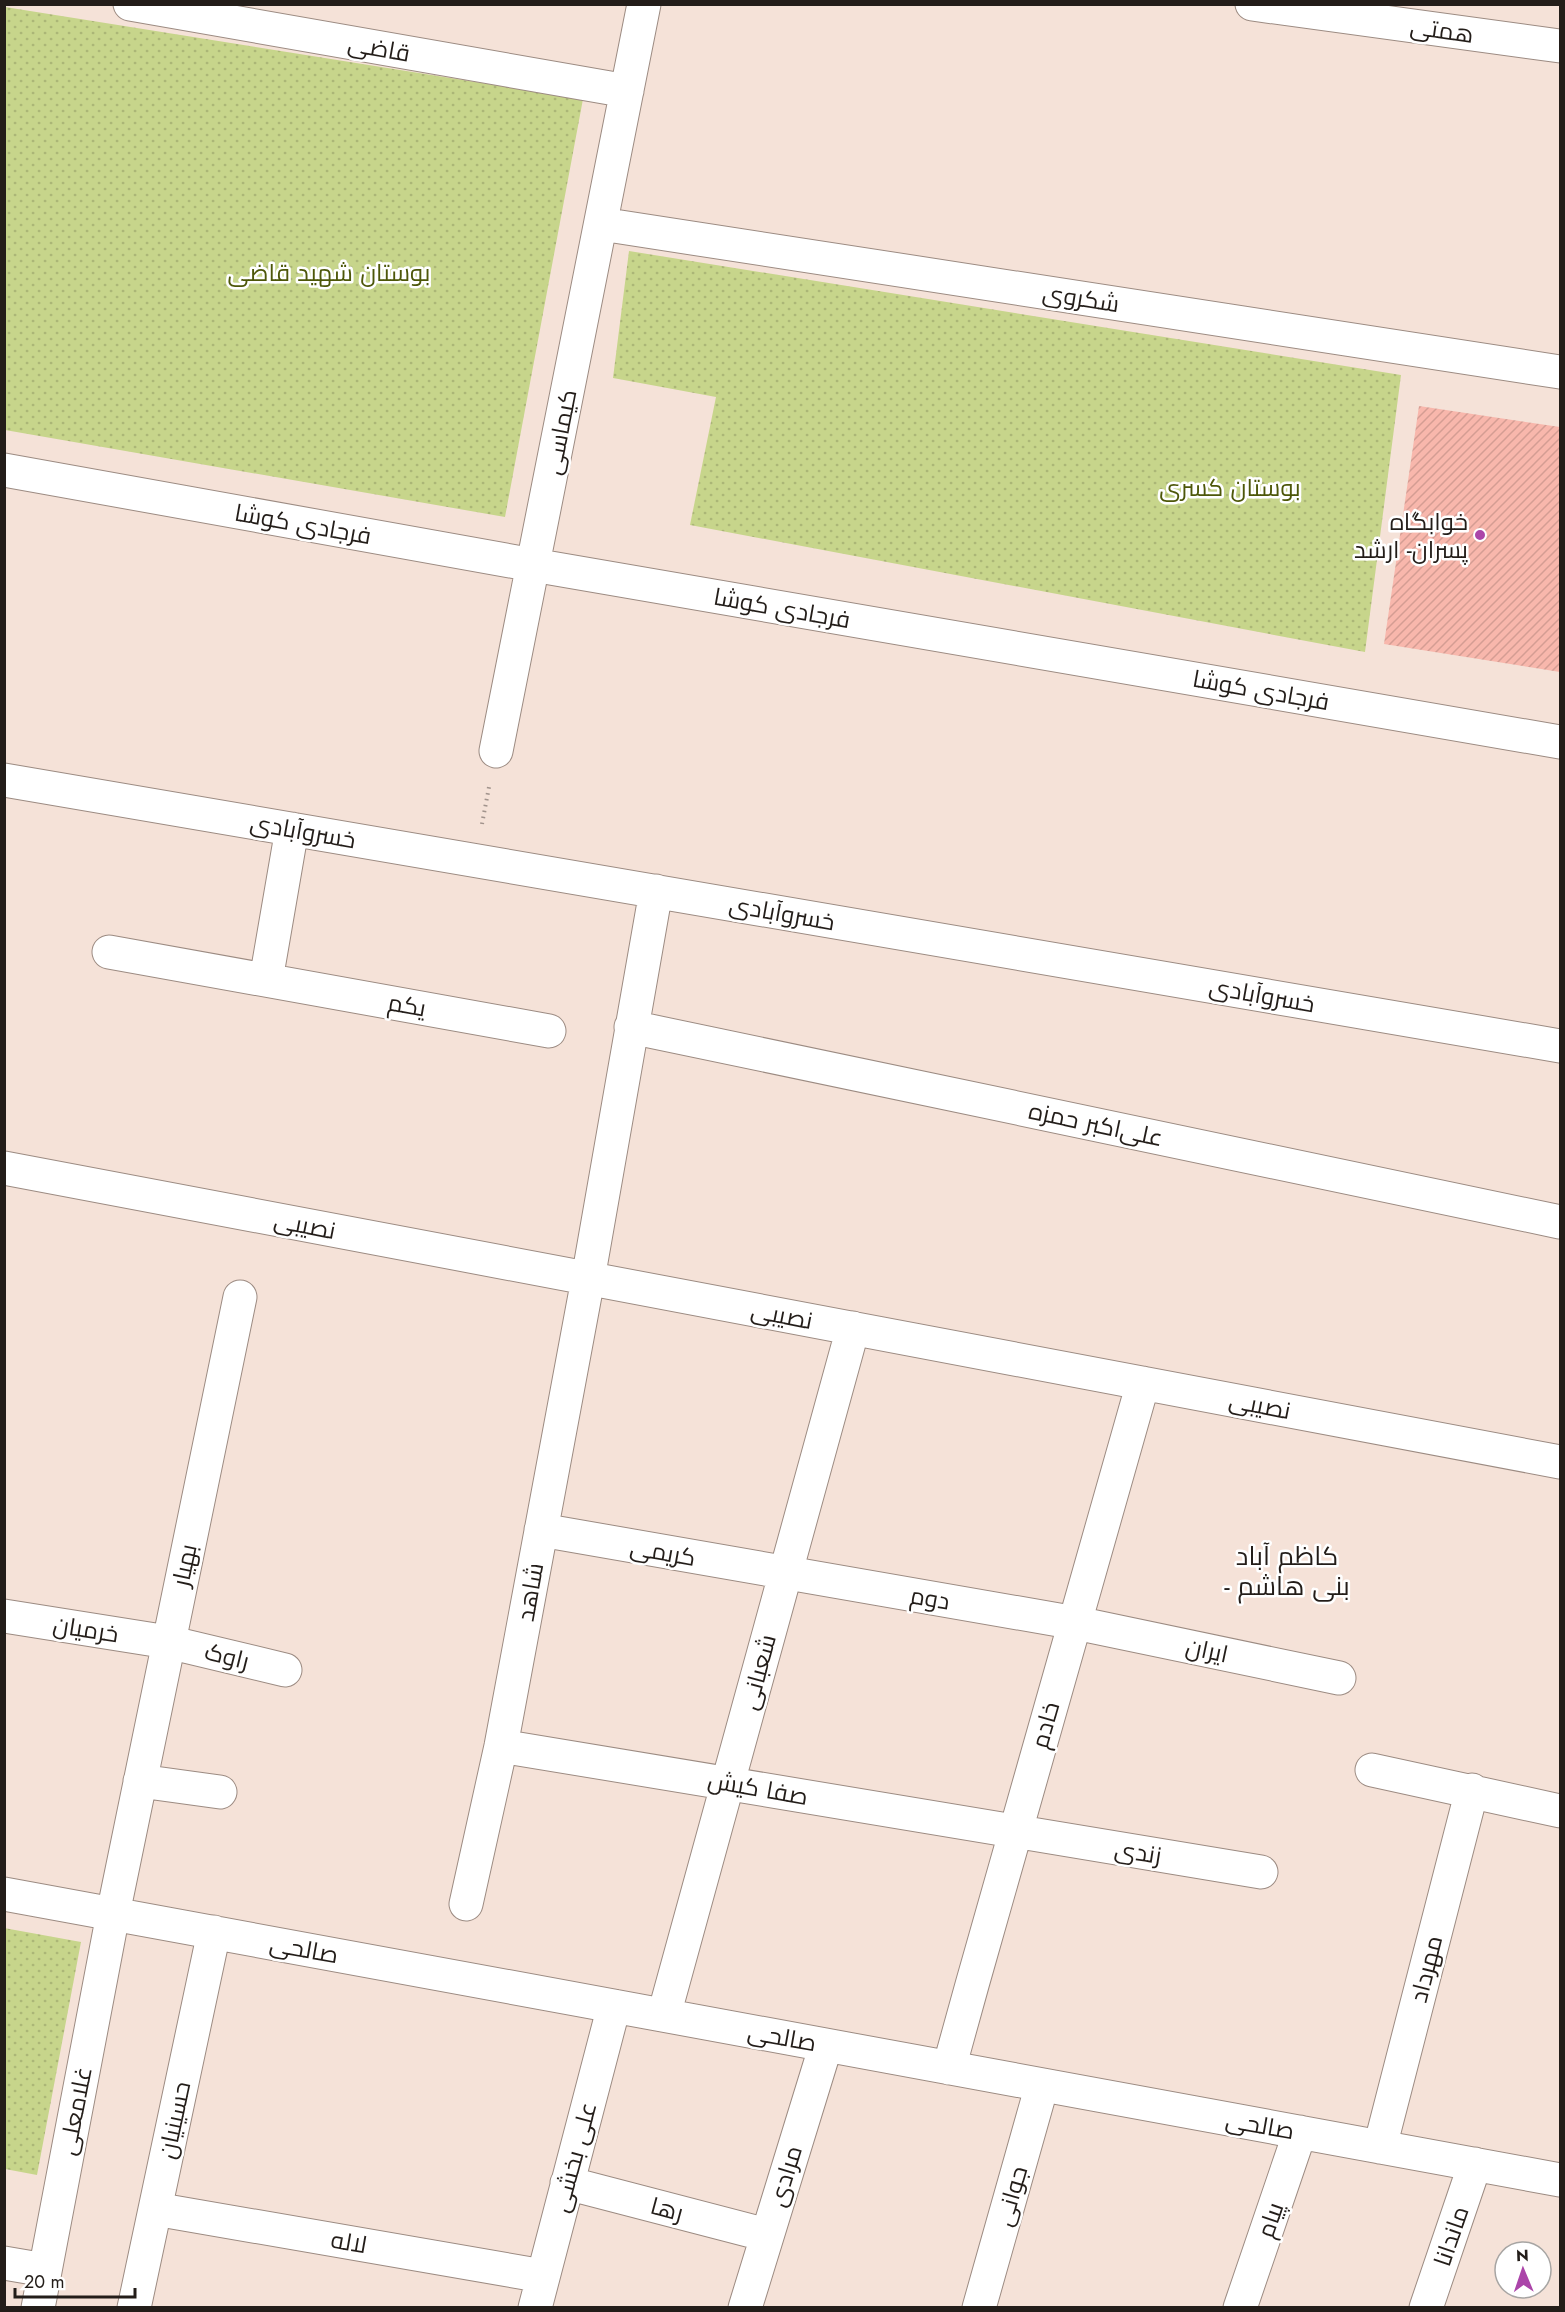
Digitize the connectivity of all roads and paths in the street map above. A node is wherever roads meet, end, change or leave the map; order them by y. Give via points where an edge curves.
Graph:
1 (130, 4) edge
2 (644, 4) edge
3 (1252, 4) edge
4 (1560, 46) edge
5 (627, 92) junction
6 (601, 224) junction
7 (1560, 372) edge
8 (4, 470) edge
9 (533, 565) junction
10 (1560, 741) edge
11 (496, 751) joint
12 (4, 780) edge
13 (292, 829) junction
14 (475, 860) junction
15 (656, 891) junction
16 (109, 952) dead end
17 (266, 980) junction
18 (631, 1027) junction
19 (549, 1031) dead end
20 (1560, 1046) edge
21 (4, 1168) edge
22 (1560, 1222) edge
23 (588, 1279) junction
24 (240, 1297) dead end
25 (853, 1328) junction
26 (1143, 1383) junction
27 (1560, 1462) edge
28 (541, 1530) junction
29 (785, 1574) junction
30 (4, 1616) edge
31 (1076, 1623) junction
32 (168, 1642) junction
33 (285, 1670) dead end
34 (1339, 1678) dead end
35 (501, 1746) junction
36 (1372, 1770) dead end
37 (140, 1781) junction
38 (728, 1782) junction
39 (1472, 1790) junction
40 (220, 1792) dead end
41 (1560, 1811) edge
42 (1014, 1832) junction
43 (1261, 1872) dead end
44 (4, 1894) edge
45 (465, 1904) dead end
46 (113, 1914) junction
47 (214, 1932) junction
48 (614, 2006) junction
49 (664, 2015) junction
50 (826, 2045) junction
51 (949, 2067) junction
52 (1042, 2085) junction
53 (1300, 2132) junction
54 (1380, 2147) junction
55 (1475, 2164) junction
56 (1560, 2180) edge
57 (567, 2183) junction
58 (155, 2209) junction
59 (767, 2235) junction
60 (4, 2263) edge
61 (45, 2270) junction
62 (543, 2276) junction
63 (38, 2307) edge
64 (134, 2307) edge
65 (535, 2307) edge
66 (745, 2307) edge
67 (979, 2307) edge
68 (1240, 2307) edge
69 (1426, 2307) edge

1 - 5 street, قاضی
2 - 5 street, کیماسی
3 - 4 street, همتی
5 - 6 street, کیماسی
6 - 7 street, شکروی
6 - 9 street, کیماسی
8 - 9 street, فرجادی کوشا
9 - 10 street, فرجادی کوشا
9 - 11 street, کیماسی
11 - 14 path
12 - 13 street, خسروآبادی
13 - 14 street, خسروآبادی
13 - 17 street
14 - 15 street, خسروآبادی
15 - 18 street, شاهد
15 - 20 street, خسروآبادی
16 - 17 street, یکم
17 - 19 street, یکم
18 - 22 street, علی‌اکبر حمزه
18 - 23 street, شاهد
21 - 23 street, نصیبی
23 - 25 street, نصیبی
23 - 28 street, شاهد
24 - 32 street, بهیار
25 - 26 street, نصیبی
25 - 29 street, شعبانی
26 - 27 street, نصیبی
26 - 31 street, خادم
28 - 29 street, کریمی
28 - 35 street, شاهد
29 - 31 street, دوم
29 - 38 street, شعبانی
30 - 32 street, خرمیان
31 - 34 street, ایران
31 - 42 street, خادم
32 - 33 street, راوک
32 - 37 street, بهیار
35 - 38 street, صفا کیش
35 - 45 street, شاهد
36 - 39 street
37 - 40 street
37 - 46 street, بهیار
38 - 42 street, صفا کیش
38 - 49 street, شعبانی
39 - 41 street
39 - 54 street, مهرداد
42 - 43 street, زندی
42 - 51 street, خادم
44 - 46 street, صالحی
46 - 47 street, صالحی
46 - 61 street, غلامعلی
47 - 48 street, صالحی
47 - 58 street, حسینیان
48 - 49 street, صالحی
48 - 57 street, علی بخشی
49 - 50 street, صالحی
50 - 51 street, صالحی
50 - 59 street, مرادی
51 - 52 street, صالحی
52 - 53 street, صالحی
52 - 67 street, جوانی
53 - 54 street, صالحی
53 - 68 street, پیام
54 - 55 street, صالحی
55 - 56 street, صالحی
55 - 69 street, ماندانا
57 - 59 street, رها
57 - 62 street, علی بخشی
58 - 62 street, لاله
58 - 64 street, حسینیان
59 - 66 street, مرادی
60 - 61 street
61 - 63 street, غلامعلی
62 - 65 street, علی بخشی

